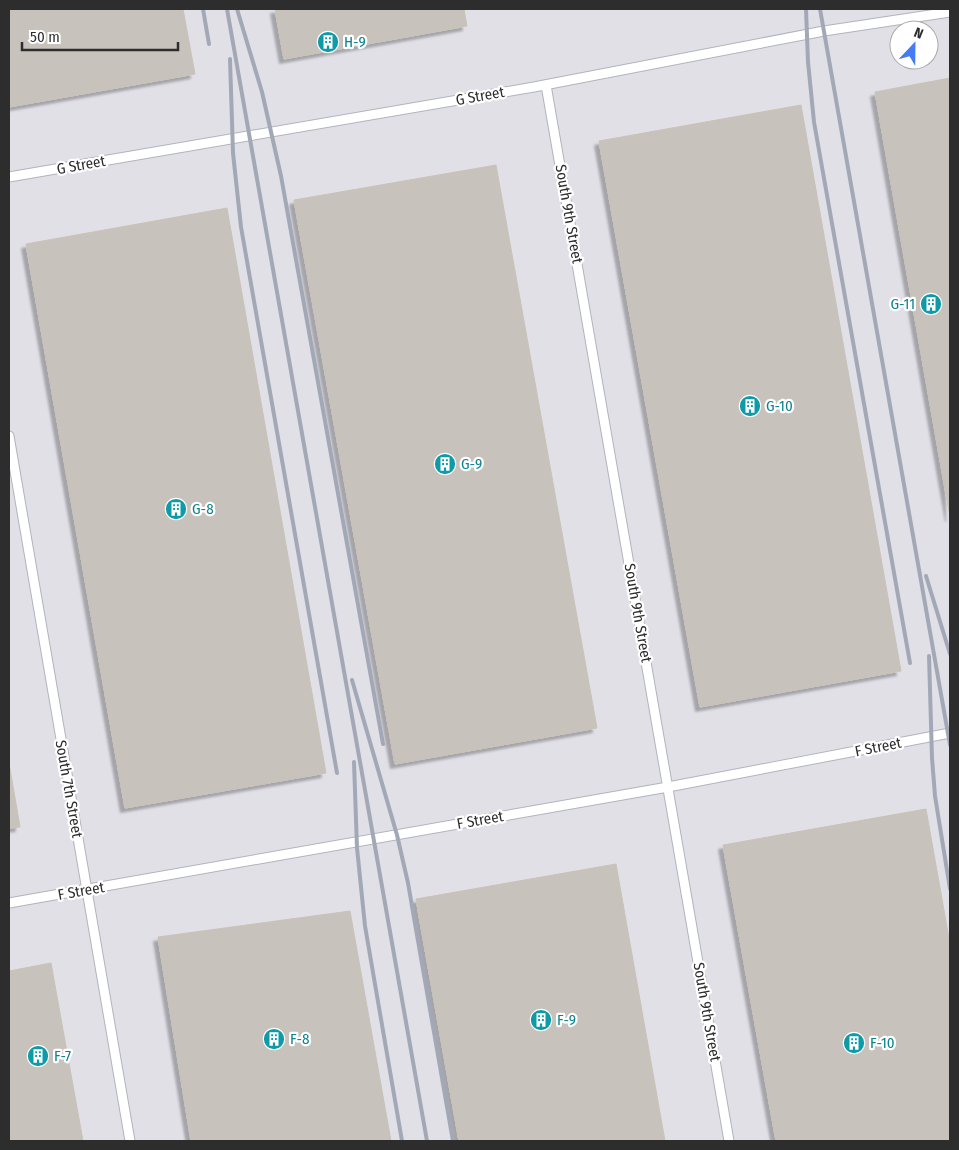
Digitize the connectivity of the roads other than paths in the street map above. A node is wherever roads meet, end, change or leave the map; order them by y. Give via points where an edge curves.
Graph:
1 (950, 12) edge
2 (546, 85) junction
3 (9, 177) edge
4 (9, 436) edge
5 (950, 733) edge
6 (668, 787) junction
7 (87, 890) junction
8 (9, 904) edge
9 (130, 1141) edge
10 (729, 1141) edge

1 - 2 lane, G Street via 807,34
2 - 3 lane, G Street
2 - 6 lane, South 9th Street
4 - 7 lane, South 7th Street
5 - 6 lane, F Street
6 - 7 lane, F Street
6 - 10 lane, South 9th Street
7 - 8 lane, F Street
7 - 9 lane, South 7th Street

